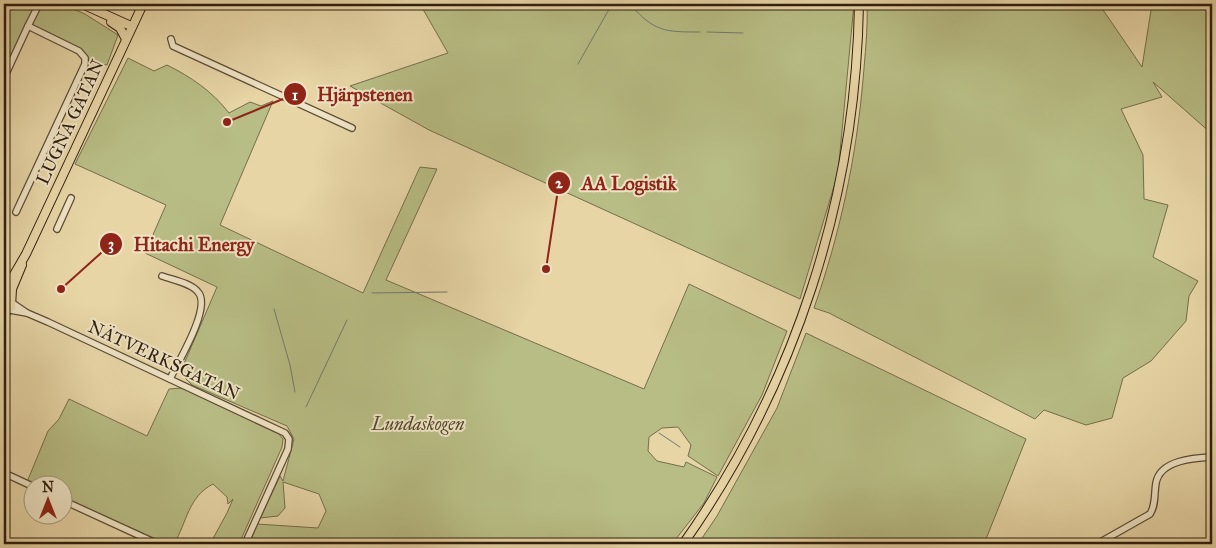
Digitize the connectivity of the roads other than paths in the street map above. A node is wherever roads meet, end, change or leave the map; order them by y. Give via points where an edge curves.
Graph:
1 (39, 4) edge
2 (82, 4) edge
3 (143, 4) edge
4 (859, 4) edge
5 (91, 8) junction
6 (28, 26) junction
7 (131, 26) junction
8 (126, 39) junction
9 (171, 39) dead end
10 (4, 78) edge
11 (352, 128) dead end
12 (71, 198) dead end
13 (16, 212) dead end
14 (57, 229) dead end
15 (162, 276) dead end
16 (7, 297) edge
17 (7, 312) edge
18 (27, 313) junction
19 (170, 379) junction
20 (1212, 457) edge
21 (4, 473) edge
22 (22, 481) edge
23 (72, 505) edge
24 (158, 544) edge
25 (245, 544) edge
26 (683, 544) edge
27 (1097, 544) edge

1 - 6 street
2 - 5 main road
3 - 7 main road, LUGNA GATAN
4 - 26 main road via 852,116 832,217 806,308 754,429
5 - 7 main road
5 - 8 main road via 119,26
6 - 10 street
6 - 13 street via 79,51 86,59
7 - 8 main road, LUGNA GATAN
8 - 16 main road, LUGNA GATAN
9 - 11 street via 173,46
12 - 14 street
15 - 19 street via 194,288 203,302 199,318
16 - 17 main road, LUGNA GATAN
16 - 18 street, NÄTVERKSGATAN
17 - 18 street, NÄTVERKSGATAN
18 - 19 street, NÄTVERKSGATAN
19 - 25 street, NÄTVERKSGATAN via 287,435 289,439 288,448
20 - 27 street via 1180,461 1164,469 1157,478 1150,514
21 - 22 street
23 - 24 street

